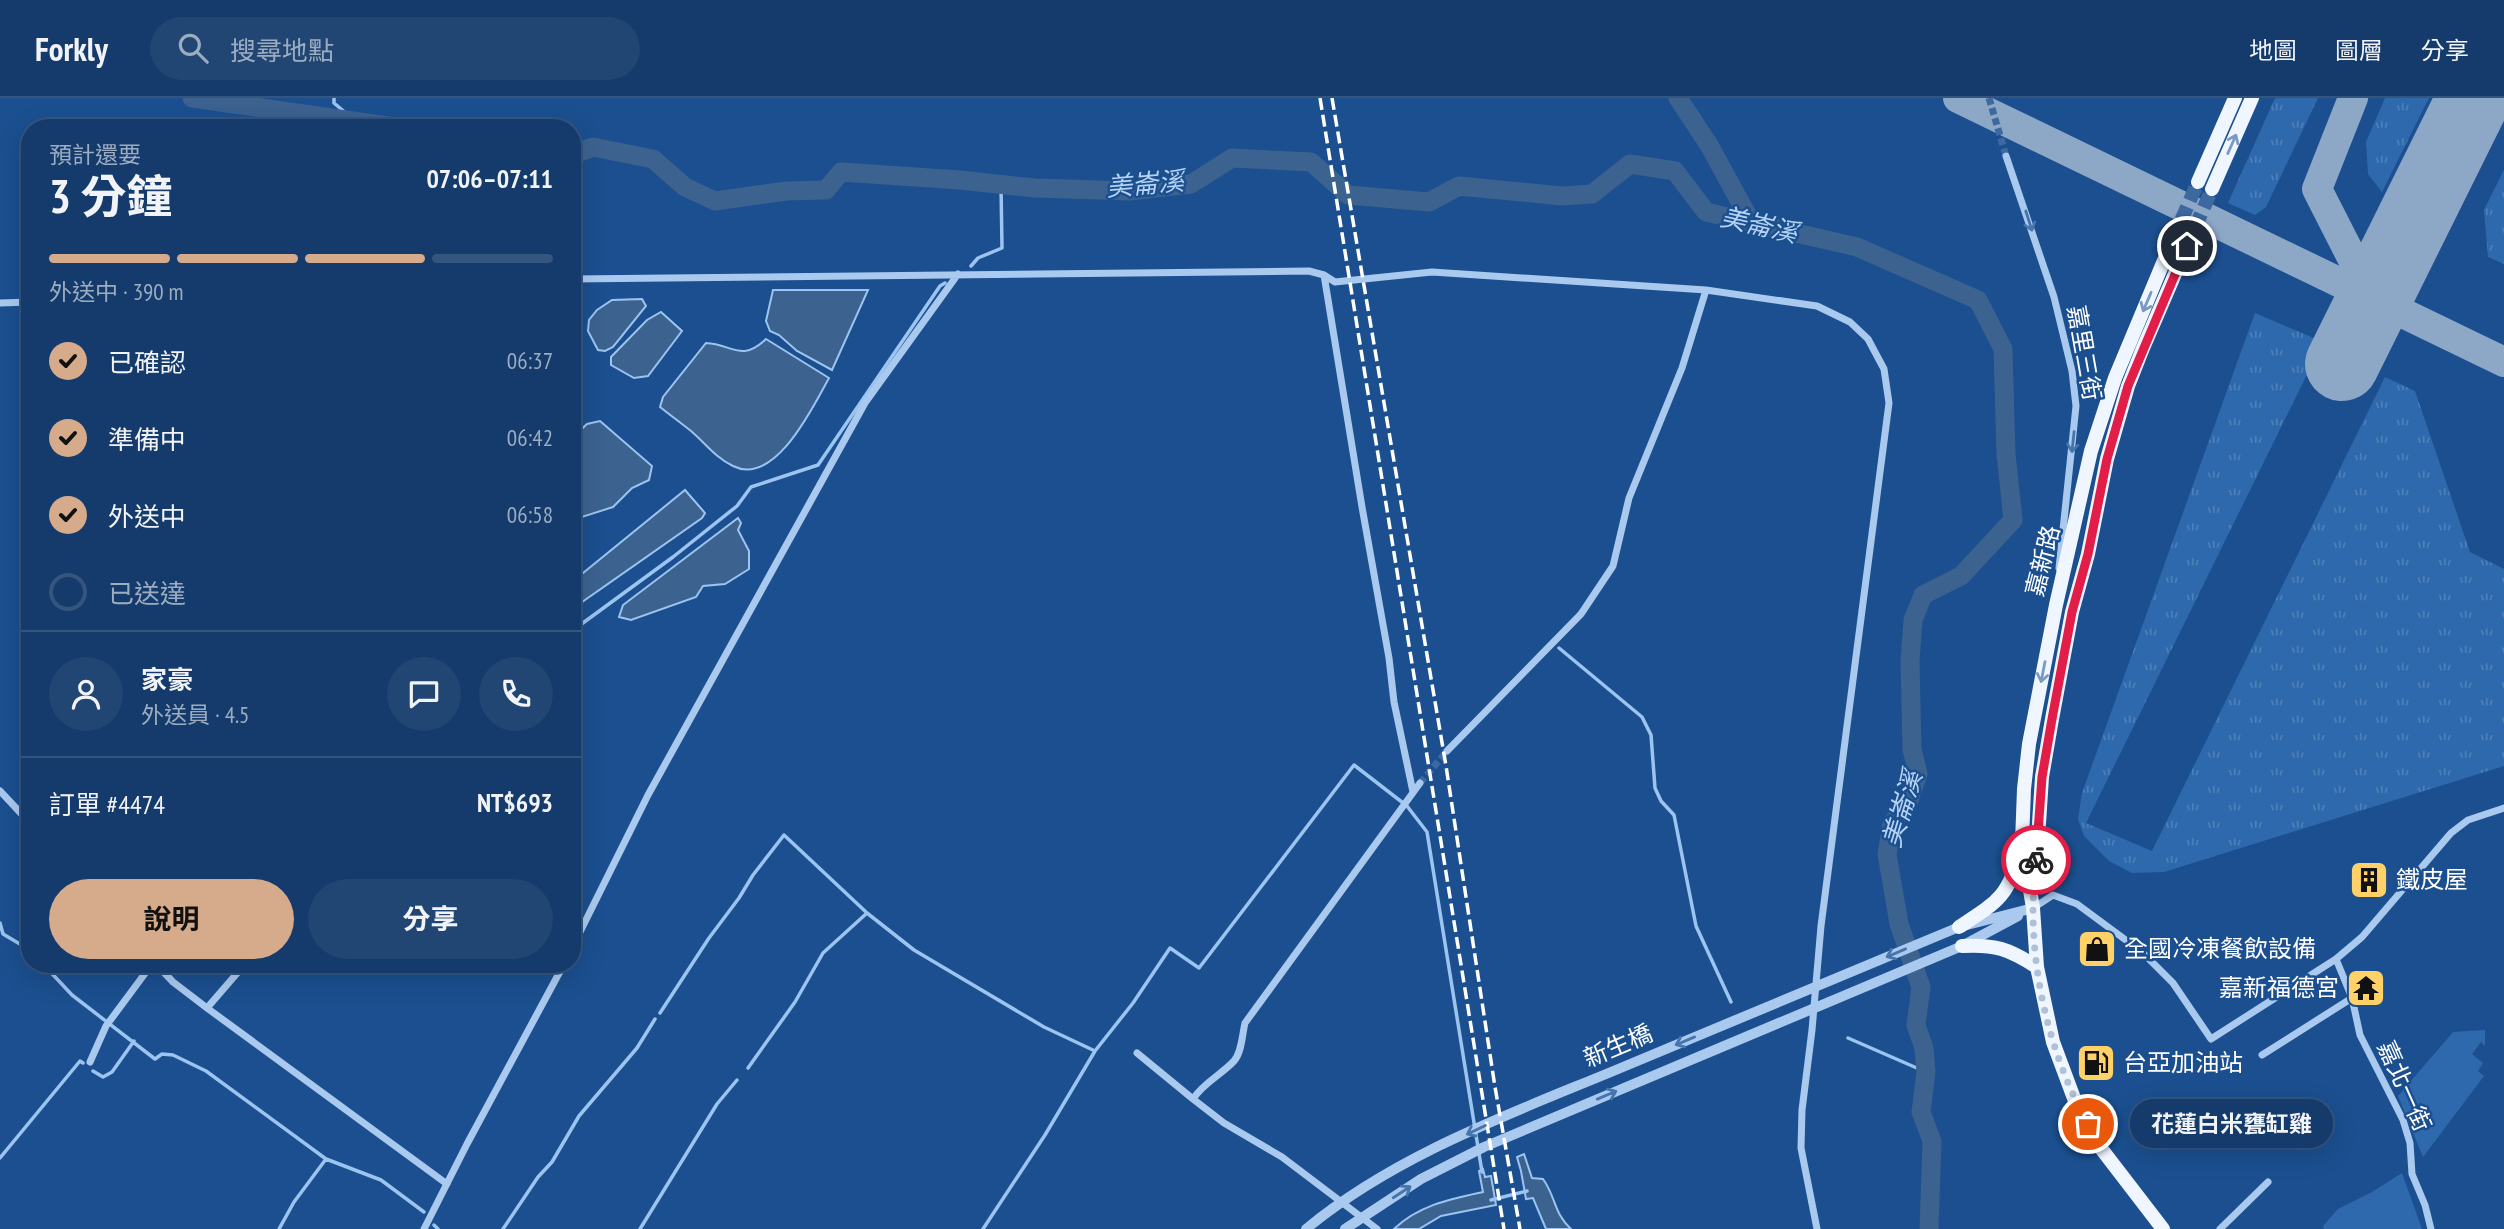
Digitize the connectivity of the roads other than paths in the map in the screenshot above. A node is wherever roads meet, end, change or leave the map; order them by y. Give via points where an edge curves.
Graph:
1 (2235, 98) edge
2 (2252, 98) edge
3 (2006, 156) tunnel mouth
4 (2198, 183) tunnel mouth
5 (2212, 189) tunnel mouth
6 (2174, 239) tunnel mouth
7 (2187, 246) tunnel mouth
8 (958, 274) junction
9 (1324, 275) junction
10 (581, 279) edge
11 (1706, 290) junction
12 (21, 302) edge
13 (0, 303) edge
14 (2056, 606) junction
15 (1447, 751) tunnel mouth
16 (1420, 783) tunnel mouth
17 (0, 791) edge
18 (1413, 792) junction
19 (2504, 808) edge
20 (21, 813) edge
21 (2022, 842) junction
22 (2033, 908) junction
23 (1959, 927) junction
24 (581, 932) edge
25 (1962, 946) junction
26 (2336, 959) junction
27 (2037, 967) junction
28 (147, 973) edge
29 (164, 973) edge
30 (237, 973) edge
31 (559, 973) edge
32 (2352, 998) junction
33 (207, 1008) junction
34 (1137, 1054) dead end
35 (2262, 1055) dead end
36 (90, 1062) dead end
37 (1192, 1099) junction
38 (2268, 1182) dead end
39 (447, 1184) junction
40 (424, 1229) edge
41 (1306, 1229) edge
42 (1345, 1229) edge
43 (1377, 1229) edge
44 (1817, 1229) edge
45 (2163, 1229) edge
46 (2220, 1229) edge
47 (2431, 1229) edge

1 - 4 main road
5 -> 2 main road
3 -> 14 street, 嘉里三街 via 2054,297 2072,371 2076,407
6 -> 14 main road, 嘉新路 via 2111,390 2091,451
7 - 22 main road, 嘉新路 via 2128,386 2107,459 2072,612 2042,777
8 - 9 street via 1309,271
8 - 10 street
8 - 24 street via 864,403 648,795
9 - 11 street via 1335,282 1432,272
9 - 18 street
11 - 15 street via 1682,368 1629,498 1608,575 1581,614
11 - 44 street via 1817,306 1840,315 1875,348 1888,392 1802,1110 1801,1148
12 - 13 street
14 -> 21 main road, 嘉新路 via 2029,744
16 - 18 street
17 - 20 street
18 - 37 street via 1245,1023 1234,1060
19 - 26 street via 2468,820 2451,833 2362,936
21 - 22 main road, 嘉新路
21 - 23 main road via 2006,891
22 - 23 street, 新生橋
22 - 25 street, 新生橋
22 - 26 street via 2053,895 2077,904 2173,983 2211,1039
22 - 27 main road, 嘉新路
23 -> 41 street, 新生橋 via 1504,1116 1351,1195
25 - 27 main road via 2006,949
42 -> 25 street, 新生橋 via 1422,1179 1484,1147
26 - 32 street, 嘉北一街
27 - 45 main road, 嘉新路 via 2053,1042 2075,1101 2100,1147
28 - 36 street via 106,1026
29 - 33 street
30 - 33 street
31 - 39 street
32 - 35 street
32 - 47 street, 嘉北一街 via 2360,1035 2403,1120 2412,1174
33 - 39 street
34 - 37 street
37 - 43 street via 1282,1157
38 - 46 street
39 - 40 street

